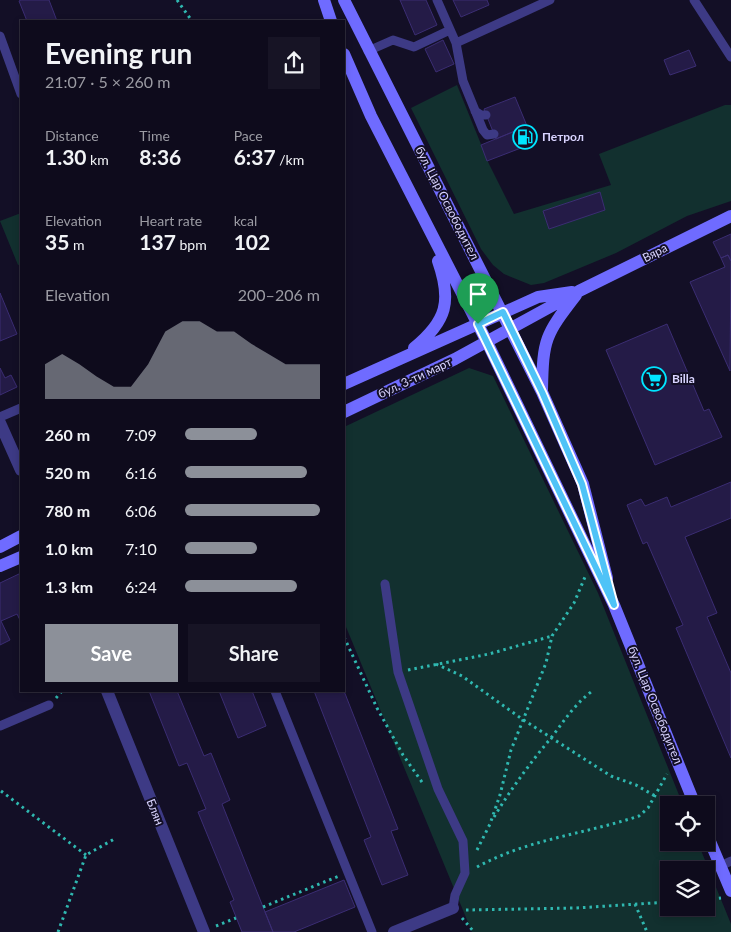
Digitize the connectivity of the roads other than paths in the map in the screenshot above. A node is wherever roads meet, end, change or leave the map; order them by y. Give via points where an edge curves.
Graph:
1 (324, 0) edge
2 (344, 0) edge
3 (437, 0) edge
4 (550, 0) edge
5 (694, 0) edge
6 (331, 20) edge
7 (450, 30) junction
8 (0, 36) edge
9 (456, 43) junction
10 (368, 51) junction
11 (345, 56) edge
12 (731, 57) edge
13 (20, 91) edge
14 (475, 111) junction
15 (486, 115) dead end
16 (494, 134) dead end
17 (731, 216) edge
18 (423, 219) junction
19 (579, 291) junction
20 (503, 312) junction
21 (478, 324) junction
22 (511, 328) junction
23 (487, 342) junction
24 (399, 361) junction
25 (345, 384) edge
26 (542, 392) junction
27 (20, 408) edge
28 (345, 412) edge
29 (0, 416) edge
30 (0, 423) edge
31 (20, 468) edge
32 (20, 537) edge
33 (0, 547) edge
34 (20, 557) edge
35 (0, 566) edge
36 (385, 584) dead end
37 (614, 605) junction
38 (107, 692) edge
39 (275, 692) edge
40 (49, 705) dead end
41 (0, 726) edge
42 (691, 796) edge
43 (715, 846) edge
44 (726, 864) edge
45 (731, 891) edge
46 (453, 908) joint
47 (203, 932) edge
48 (372, 932) edge
49 (394, 932) edge

1 - 6 main road
2 - 10 main road, бул. Цар Освободител
3 - 7 lane
4 - 9 lane
5 - 12 lane
7 - 9 lane
7 - 10 lane via 414,47 393,40
8 - 13 lane
9 - 14 lane via 463,81
10 - 20 main road, бул. Цар Освободител
11 - 18 main road, бул. Цар Освободител
14 - 15 lane
14 - 16 lane via 487,135
17 - 19 main road, Вяра
18 - 21 main road, бул. Цар Освободител
18 - 24 main road via 443,274 446,304 439,324 430,335
19 - 20 main road, Вяра via 538,297
19 - 22 main road, Вяра
19 - 26 main road via 551,328 543,349
20 - 21 main road, Вяра
20 - 22 main road, бул. Цар Освободител
21 - 23 main road, бул. Цар Освободител
21 - 24 main road, бул. 3-ти март
22 - 23 main road, бул. 3-ти март
22 - 26 main road, бул. Цар Освободител
23 - 28 main road, бул. 3-ти март
23 - 37 main road, бул. Цар Освободител
24 - 25 main road, бул. 3-ти март
26 - 37 main road, бул. Цар Освободител via 582,484
27 - 29 lane
30 - 31 street
32 - 33 main road
34 - 35 main road
36 - 46 lane via 398,672 438,789 464,841 465,874
37 - 42 main road, бул. Цар Освободител
38 - 47 street, Блян
39 - 48 lane
40 - 41 lane
43 - 44 main road
44 - 45 main road
46 - 49 street

